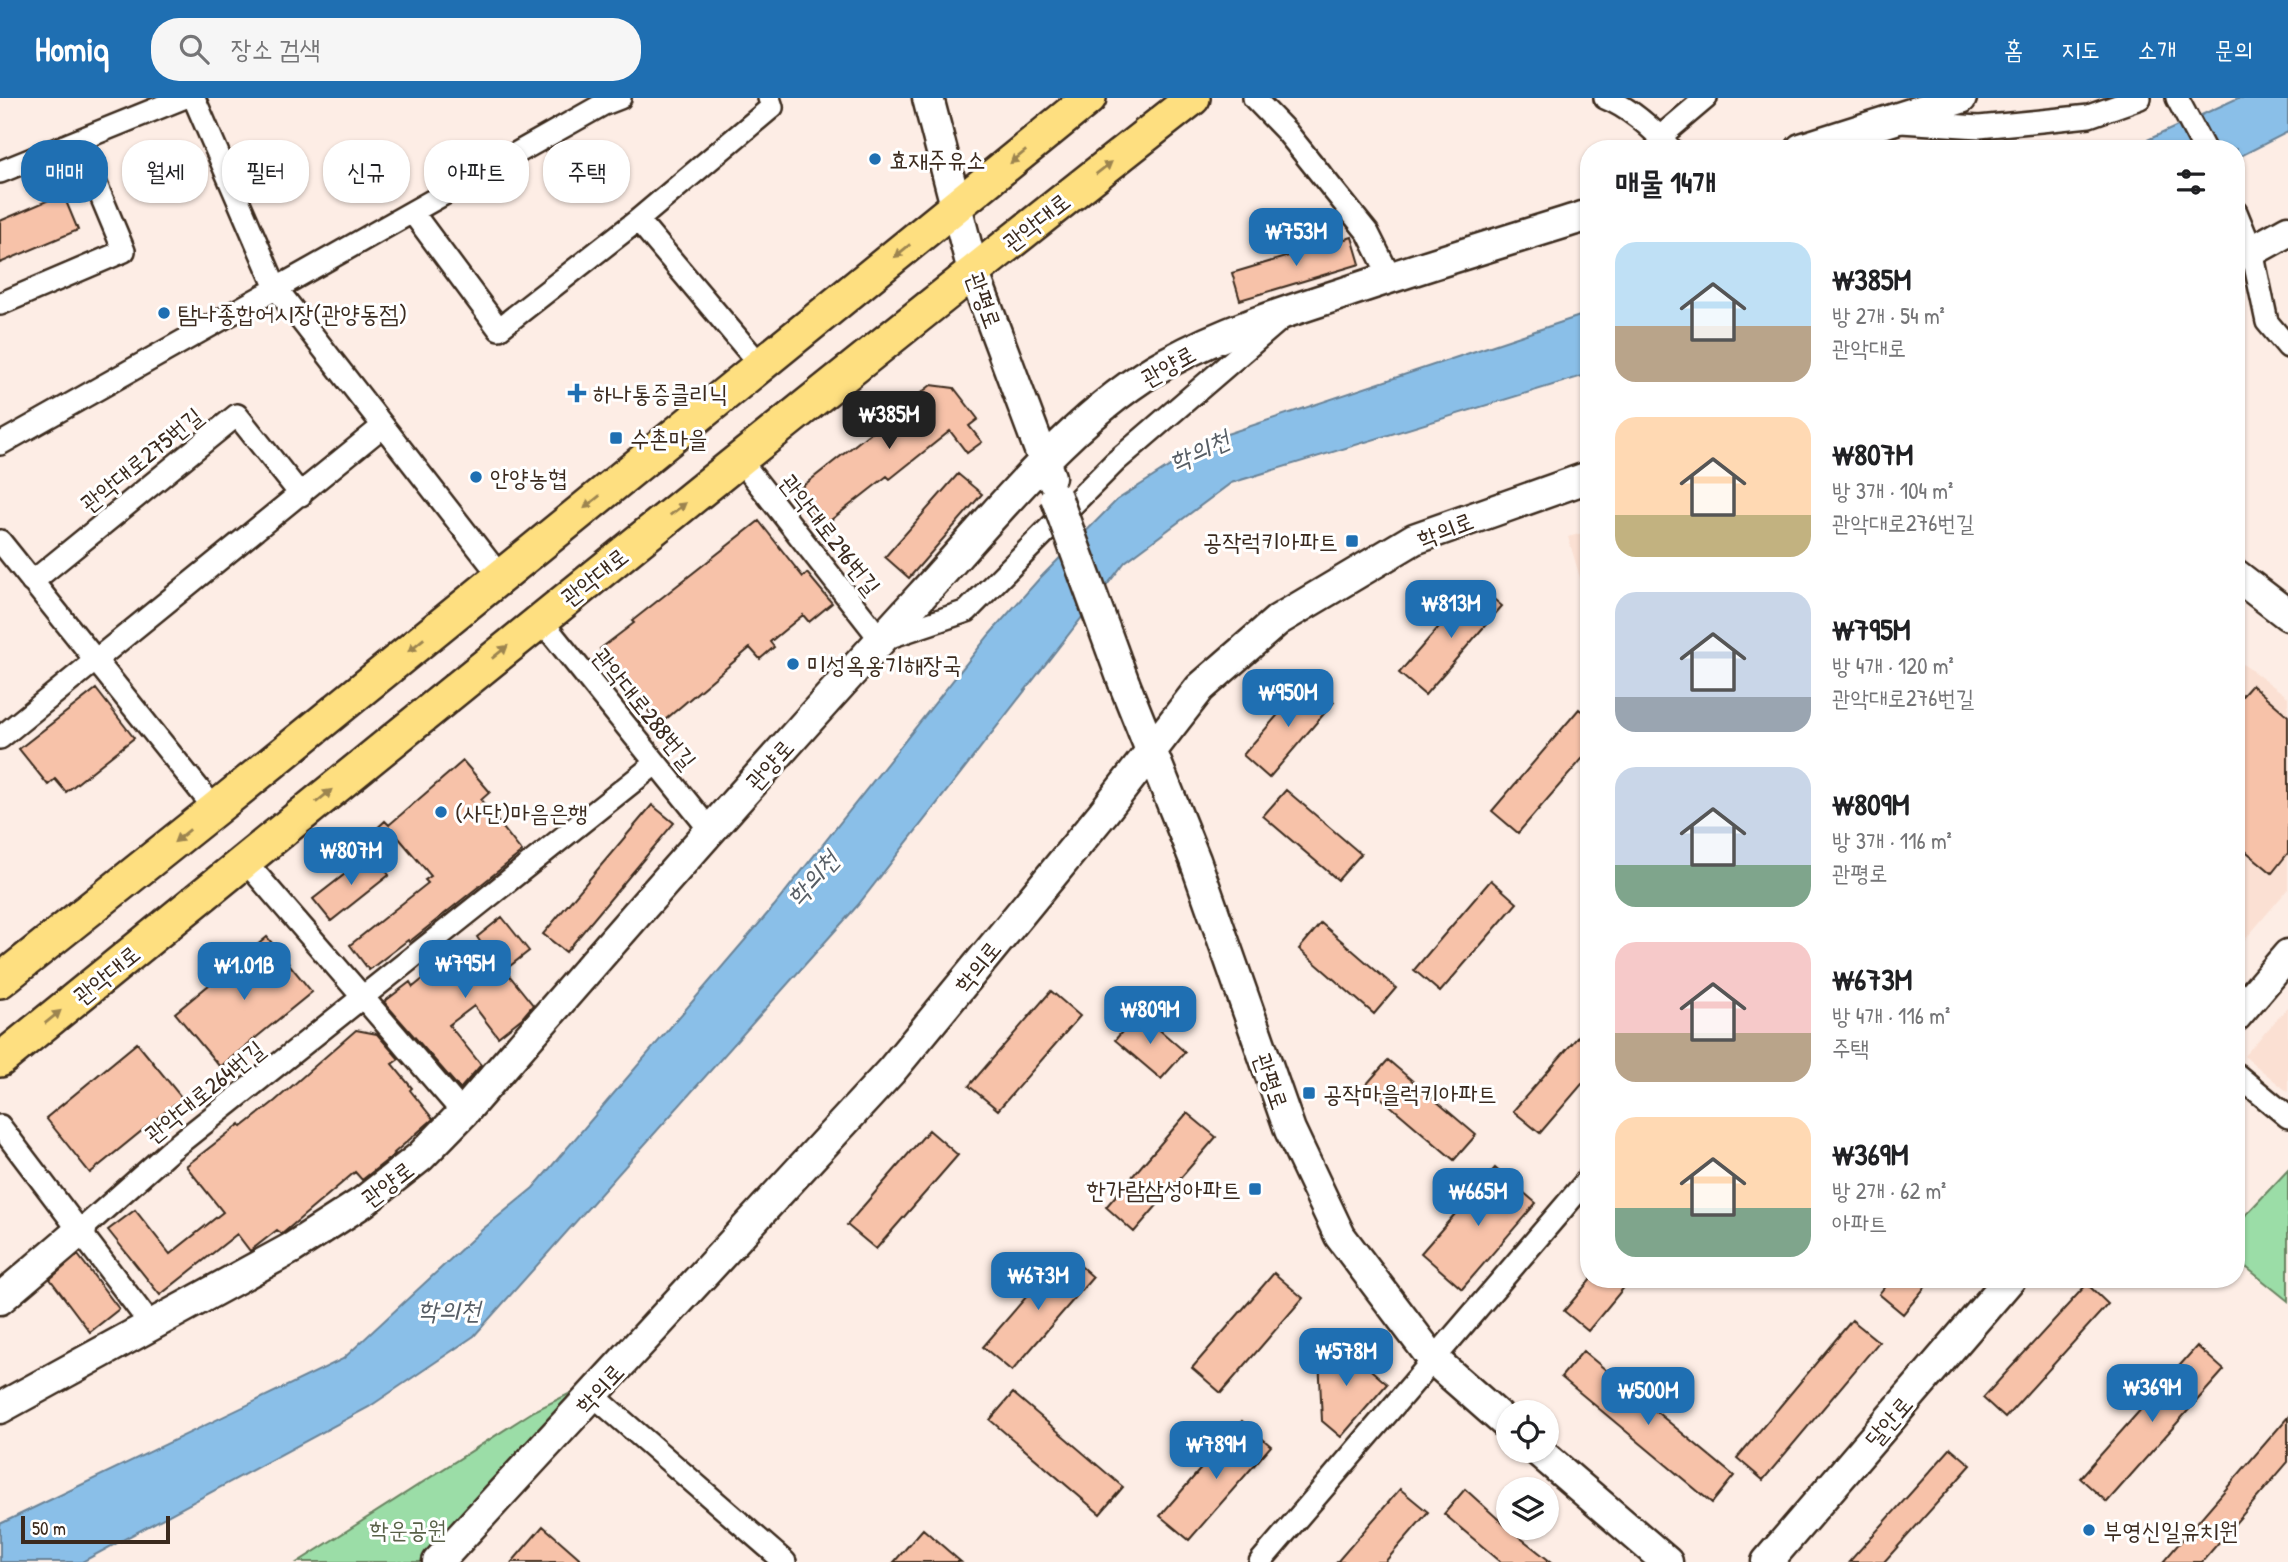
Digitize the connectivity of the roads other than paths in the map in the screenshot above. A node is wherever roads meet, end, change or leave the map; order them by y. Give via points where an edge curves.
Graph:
1 (183, 98) edge
2 (194, 98) edge
3 (769, 98) edge
4 (928, 98) edge
5 (1089, 98) edge
6 (1193, 98) edge
7 (1254, 98) edge
8 (1605, 98) edge
9 (1706, 98) edge
10 (1961, 98) edge
11 (2140, 98) edge
12 (2177, 98) edge
13 (607, 101) edge
14 (1892, 121) junction
15 (80, 140) edge
16 (1662, 140) edge
17 (1669, 140) edge
18 (1830, 140) edge
19 (2199, 140) edge
20 (21, 164) edge
21 (0, 172) edge
22 (104, 203) edge
23 (955, 208) junction
24 (413, 212) junction
25 (1580, 218) edge
26 (638, 220) junction
27 (2288, 231) edge
28 (2245, 236) edge
29 (2245, 246) edge
30 (973, 271) junction
31 (1390, 277) junction
32 (276, 288) junction
33 (0, 304) edge
34 (1291, 310) junction
35 (2288, 347) edge
36 (761, 366) junction
37 (383, 426) junction
38 (0, 444) edge
39 (740, 460) junction
40 (1045, 461) junction
41 (1580, 480) edge
42 (301, 495) junction
43 (0, 541) edge
44 (500, 576) junction
45 (32, 582) junction
46 (2245, 582) edge
47 (2288, 615) edge
48 (540, 619) junction
49 (881, 640) junction
50 (94, 661) junction
51 (0, 738) edge
52 (1151, 751) junction
53 (655, 764) junction
54 (215, 809) junction
55 (710, 830) junction
56 (245, 861) junction
57 (2288, 956) edge
58 (0, 981) edge
59 (362, 997) junction
60 (2245, 1006) edge
61 (0, 1060) edge
62 (2245, 1081) edge
63 (463, 1113) junction
64 (2288, 1117) edge
65 (0, 1126) edge
66 (1580, 1188) edge
67 (81, 1230) junction
68 (2002, 1288) edge
69 (0, 1299) edge
70 (151, 1325) junction
71 (1433, 1359) junction
72 (593, 1395) junction
73 (0, 1408) edge
74 (1496, 1414) edge
75 (1552, 1463) edge
76 (438, 1562) edge
77 (785, 1562) edge
78 (1260, 1562) edge
79 (1667, 1562) edge
80 (1767, 1562) edge

1 - 15 street
2 - 32 street
3 - 26 street via 772,107
4 - 23 street, 관평로
5 -> 23 main road
30 -> 6 main road, 관악대로
7 - 31 street via 1368,233
8 - 16 street via 1619,103
9 - 17 street
10 - 14 street
11 - 14 street via 2089,116 2004,125
12 - 19 street
13 - 24 street
14 - 18 street
20 - 21 street
22 - 33 street via 124,251
23 - 30 street, 관평로
23 -> 36 main road
24 - 26 street via 499,330
24 - 32 street
25 - 31 street, 관양로
26 - 36 street
27 - 28 street
29 - 35 street via 2267,322
30 - 39 main road, 관악대로
30 - 40 street, 관평로
31 - 34 street, 관양로
32 - 37 street
32 - 38 street
34 - 40 street, 관양로 via 1166,363 1110,400
34 - 49 street via 1115,461 967,611
36 -> 44 main road
37 - 42 street
37 - 44 street
48 -> 39 main road, 관악대로
39 - 49 street, 관악대로296번길
40 - 49 street, 관양로
40 - 52 street, 관평로, bridge
41 - 52 street, 학의로 via 1414,539 1278,620 1200,688
42 - 45 street, 관악대로275번길 via 237,415
42 - 50 street
43 - 45 street
44 -> 54 main road
45 - 50 street
46 - 47 street
48 - 53 street, 관악대로288번길
56 -> 48 main road, 관악대로
49 - 55 street, 관양로
50 - 51 street
50 - 54 street
52 - 71 street, 관평로 via 1195,860 1295,1142 1340,1236
52 - 72 street, 학의로 via 891,1071
53 - 55 street, 관악대로288번길
53 - 59 street, 관악대로264번길
54 -> 58 main road
55 - 63 street, 관양로
56 - 59 street
61 -> 56 main road, 관악대로
57 - 60 street
59 - 63 street
59 - 67 street, 관악대로264번길 via 172,1149
62 - 64 street
63 - 70 street, 관양로 via 420,1157 363,1202 292,1248
65 - 67 street
66 - 71 street
67 - 69 street
67 - 70 street
68 - 80 street, 달안로
70 - 73 street, 관양로
71 - 74 street, 관평로
71 - 78 street
72 - 76 street, 학의로
72 - 77 street
75 - 79 street

